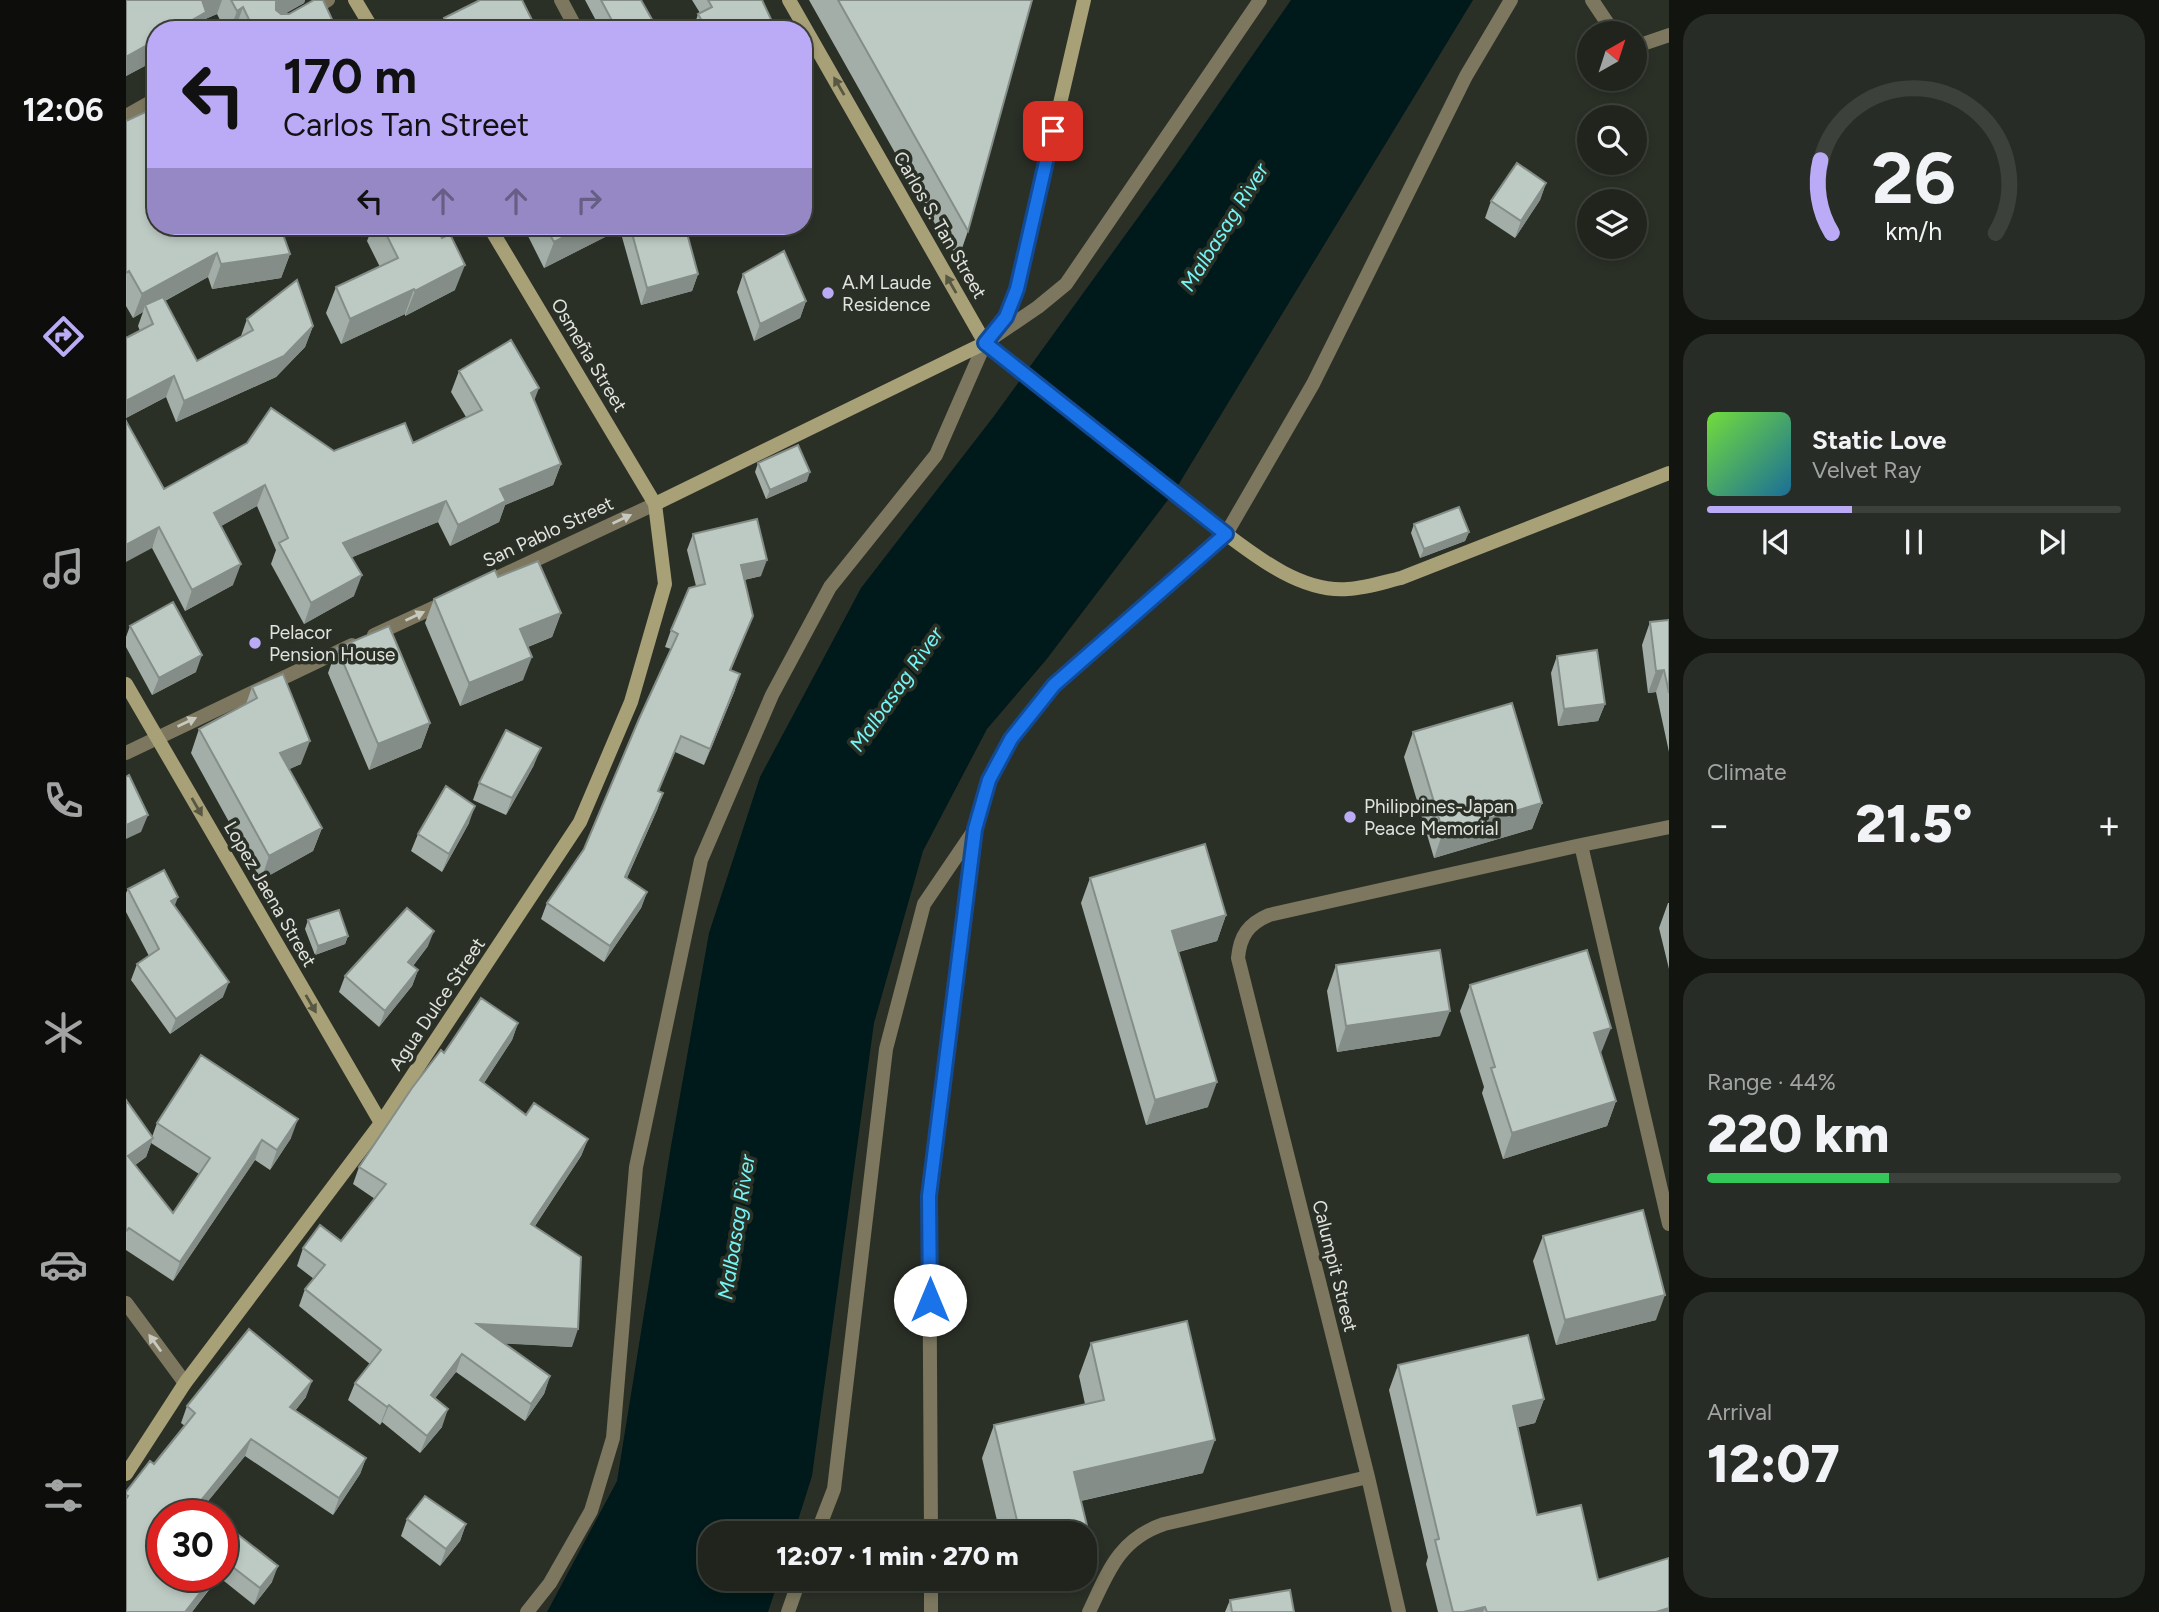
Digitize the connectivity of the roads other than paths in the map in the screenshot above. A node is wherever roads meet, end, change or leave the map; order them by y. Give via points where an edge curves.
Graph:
1 (328, 0) edge
2 (355, 0) edge
3 (561, 0) edge
4 (789, 0) edge
5 (1084, 0) edge
6 (1260, 0) edge
7 (1511, 0) edge
8 (1592, 0) edge
9 (292, 21) edge
10 (368, 21) edge
11 (572, 21) edge
12 (801, 21) edge
13 (1606, 21) edge
14 (1669, 35) edge
15 (812, 40) edge
16 (1647, 43) edge
17 (147, 104) edge
18 (126, 116) edge
19 (494, 235) edge
20 (985, 343) junction
21 (1669, 473) edge
22 (655, 504) junction
23 (1226, 534) junction
24 (480, 585) edge
25 (455, 597) edge
26 (126, 684) edge
27 (156, 737) junction
28 (126, 752) edge
29 (1669, 827) edge
30 (975, 829) junction
31 (1581, 845) junction
32 (381, 1123) junction
33 (1669, 1224) edge
34 (126, 1303) edge
35 (185, 1383) junction
36 (126, 1474) edge
37 (1368, 1478) junction
38 (822, 1521) edge
39 (931, 1521) edge
40 (795, 1591) edge
41 (931, 1591) edge
42 (527, 1612) edge
43 (788, 1612) edge
44 (931, 1612) edge
45 (1089, 1612) edge
46 (1399, 1612) edge

1 - 9 street
2 - 10 main road
3 - 11 street
12 -> 4 main road, Carlos S. Tan Street
5 - 20 main road via 1017,289 1006,317
6 - 20 street via 1066,284
7 - 23 street via 1466,76 1313,384
8 - 13 street
14 - 16 street
20 -> 15 main road, Carlos S. Tan Street
17 - 18 street
19 - 22 main road, Osmeña Street
20 - 22 main road, San Pablo Street
20 - 23 main road, Carlos S. Tan Street
20 - 42 street via 936,454 830,587 772,695 701,860 636,1167 613,1438 591,1511 550,1583
21 - 23 main road, Carlos S. Tan Street via 1401,578 1345,590 1288,575
24 -> 22 street, San Pablo Street
22 - 32 main road, Agua Dulce Street via 665,584 631,702 580,822
23 - 30 street via 1054,685 1011,739 989,780
27 -> 25 street
26 - 27 main road, Lopez Jaena Street
27 - 28 street
27 -> 32 main road, Lopez Jaena Street
29 - 31 street
30 - 38 street via 924,904 886,1049 834,1489
30 - 39 street via 929,1196
31 - 33 street
31 - 37 street, Calumpit Street via 1269,915 1245,930 1239,943 1238,958
32 - 35 main road, Agua Dulce Street
35 -> 34 street
35 - 36 main road, Agua Dulce Street
37 - 45 street via 1145,1530 1117,1558
37 - 46 street, Calumpit Street
40 - 43 street
41 - 44 street

